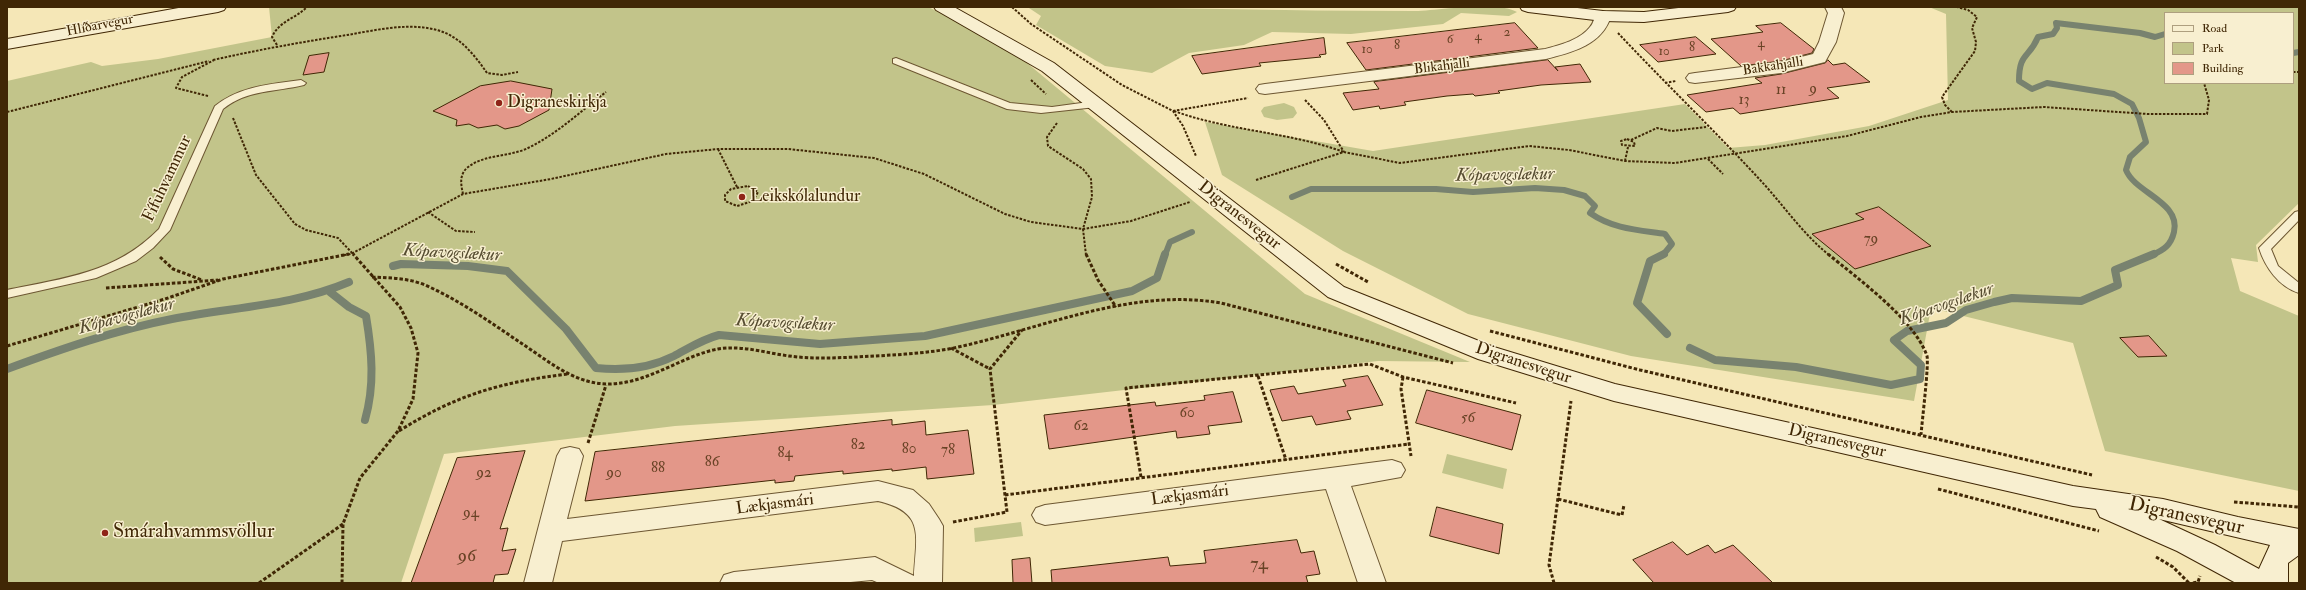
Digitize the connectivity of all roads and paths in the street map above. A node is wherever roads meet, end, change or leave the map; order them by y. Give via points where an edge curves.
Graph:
1 (218, 7) edge
2 (307, 7) edge
3 (942, 7) edge
4 (975, 7) edge
5 (1012, 7) edge
6 (1528, 7) edge
7 (1728, 7) edge
8 (1833, 7) edge
9 (1957, 7) edge
10 (1602, 16) junction
11 (1620, 35) dead end
12 (7, 44) edge
13 (277, 45) junction
14 (214, 60) junction
15 (896, 61) dead end
16 (1048, 67) junction
17 (518, 72) dead end
18 (1025, 75) dead end
19 (1695, 78) dead end
20 (301, 83) dead end
21 (2204, 84) edge
22 (606, 92) dead end
23 (1258, 94) joint
24 (1303, 98) dead end
25 (226, 101) junction
26 (1096, 104) junction
27 (1057, 110) junction
28 (1173, 111) junction
29 (7, 112) edge
30 (1952, 112) junction
31 (1707, 127) junction
32 (1631, 140) junction
33 (1628, 147) junction
34 (718, 149) junction
35 (1344, 152) junction
36 (1735, 154) junction
37 (1708, 158) junction
38 (1198, 160) dead end
39 (1625, 161) junction
40 (1723, 174) dead end
41 (1256, 180) dead end
42 (737, 187) junction
43 (463, 194) junction
44 (1192, 202) dead end
45 (427, 212) junction
46 (2299, 214) edge
47 (1083, 229) junction
48 (475, 232) dead end
49 (153, 244) junction
50 (351, 254) junction
51 (1333, 262) dead end
52 (372, 277) junction
53 (223, 279) junction
54 (204, 281) junction
55 (1374, 285) dead end
56 (101, 288) dead end
57 (2299, 289) edge
58 (7, 294) edge
59 (1116, 307) junction
60 (1023, 330) junction
61 (1488, 330) dead end
62 (7, 346) edge
63 (951, 348) junction
64 (1457, 364) dead end
65 (990, 369) junction
66 (568, 374) junction
67 (1258, 376) junction
68 (1403, 377) junction
69 (1572, 394) dead end
70 (1516, 403) dead end
71 (398, 431) junction
72 (1921, 435) junction
73 (1409, 444) junction
74 (570, 456) dead end
75 (1392, 470) joint
76 (1290, 471) junction
77 (2094, 476) dead end
78 (1141, 478) junction
79 (1335, 478) junction
80 (1935, 488) dead end
81 (1005, 495) junction
82 (2073, 496) junction
83 (1558, 499) junction
84 (2226, 501) dead end
85 (1624, 505) dead end
86 (2299, 507) edge
87 (1045, 515) dead end
88 (343, 524) junction
89 (930, 526) junction
90 (551, 532) junction
91 (2105, 533) dead end
92 (2299, 540) edge
93 (2299, 544) edge
94 (2150, 553) dead end
95 (259, 583) edge
96 (342, 583) edge
97 (538, 583) edge
98 (734, 583) edge
99 (904, 583) edge
100 (928, 583) edge
101 (1372, 583) edge
102 (1554, 583) edge
103 (2189, 583) edge
104 (2260, 583) edge
105 (2274, 583) edge

1 - 12 street, Hlíðarvegur
2 - 13 path via 298,17 281,22 276,27 272,37
3 - 16 street, Digranesvegur
4 - 16 street, Digranesvegur via 1022,41
5 - 28 path via 1031,24 1122,85
6 - 10 street
7 - 10 street via 1644,17
8 - 19 street, Bakkahjalli via 1836,13 1827,48 1817,60
9 - 30 path via 1977,16 1972,28 1976,42 1975,52 1942,97
10 - 23 street, Blikahjalli via 1602,24 1597,31 1576,46 1546,54
11 - 31 path
13 - 14 path
13 - 17 path via 371,32 426,28 455,38 469,50 487,73 502,75
14 - 25 path via 182,77 176,88
14 - 29 path
15 - 27 lane via 1007,106 1026,110
16 - 26 street, Digranesvegur
18 - 27 path via 1051,99
20 - 25 lane via 257,90
21 - 30 path via 2209,100 2207,114 2148,114 2044,107
22 - 43 path via 519,153 469,166 460,181
23 - 28 path
24 - 35 path via 1324,120
25 - 49 lane, Fífuhvammur via 219,108 172,216
25 - 50 path via 256,175 290,218 306,230 338,238
26 - 27 lane
26 - 82 street, Digranesvegur via 1336,292 1486,353 1614,392
27 - 47 path via 1057,125 1047,136 1048,146 1055,154 1082,169 1092,179 1093,192
28 - 35 path via 1205,122 1313,141
28 - 38 path via 1183,126
30 - 36 path via 1921,117 1847,136
31 - 32 path via 1672,131 1657,128 1641,138
31 - 36 path
32 - 33 path via 1635,146
32 - 33 path via 1621,140 1622,144
33 - 39 path
34 - 42 path
34 - 43 path via 666,154 551,180
34 - 47 path via 788,149 874,158 924,174 1005,214 1031,222
35 - 39 path via 1400,163 1529,146 1569,150
35 - 41 path
36 - 37 path
36 - 72 path via 1791,214 1810,240 1888,306 1913,332 1926,357
37 - 39 path via 1675,163
37 - 40 path
42 - 42 path via 725,195 727,204 748,204 758,195 752,187
43 - 45 path
44 - 47 path via 1131,221
45 - 48 path via 456,231
45 - 50 path
46 - 57 lane via 2265,248 2268,260 2277,274
47 - 59 path via 1085,254 1103,290
49 - 54 path via 163,262
49 - 58 lane, Fífuhvammur via 134,259 104,271
50 - 52 path
50 - 53 path
51 - 55 path
52 - 66 path via 404,279 424,285 465,306
52 - 71 path via 400,307 411,328 418,353 413,399
53 - 54 path
53 - 62 path
54 - 56 path
59 - 60 path
59 - 64 path via 1185,298 1221,303
60 - 63 path
60 - 65 path
61 - 72 path via 1640,370
63 - 65 path
63 - 66 path via 833,357 800,357 741,348 726,349 696,356 663,371 606,385 580,380
65 - 81 path
66 - 71 path via 524,379 454,399
67 - 68 path via 1370,364
67 - 76 path
67 - 78 path via 1126,388
68 - 70 path
68 - 73 path via 1401,389
69 - 83 path
71 - 88 path via 360,478
72 - 77 path
73 - 75 path via 1412,463
73 - 76 path
74 - 90 street
75 - 79 street, Lækjasmári
76 - 78 path
76 - 79 street, Lækjasmári
76 - 87 street, Lækjasmári
78 - 81 path
79 - 101 street
80 - 91 path
81 - 89 path via 1007,512
82 - 92 street, Digranesvegur via 2163,509
82 - 104 street, Digranesvegur via 2154,527 2204,550
83 - 85 path via 1622,515
83 - 102 path via 1549,565
84 - 86 path
88 - 95 path
88 - 96 path
89 - 90 street, Lækjasmári via 920,511 904,497 878,491
89 - 100 street
90 - 97 street
93 - 105 street via 2285,548 2278,554 2273,562
94 - 103 path via 2173,567
98 - 99 street via 875,568

